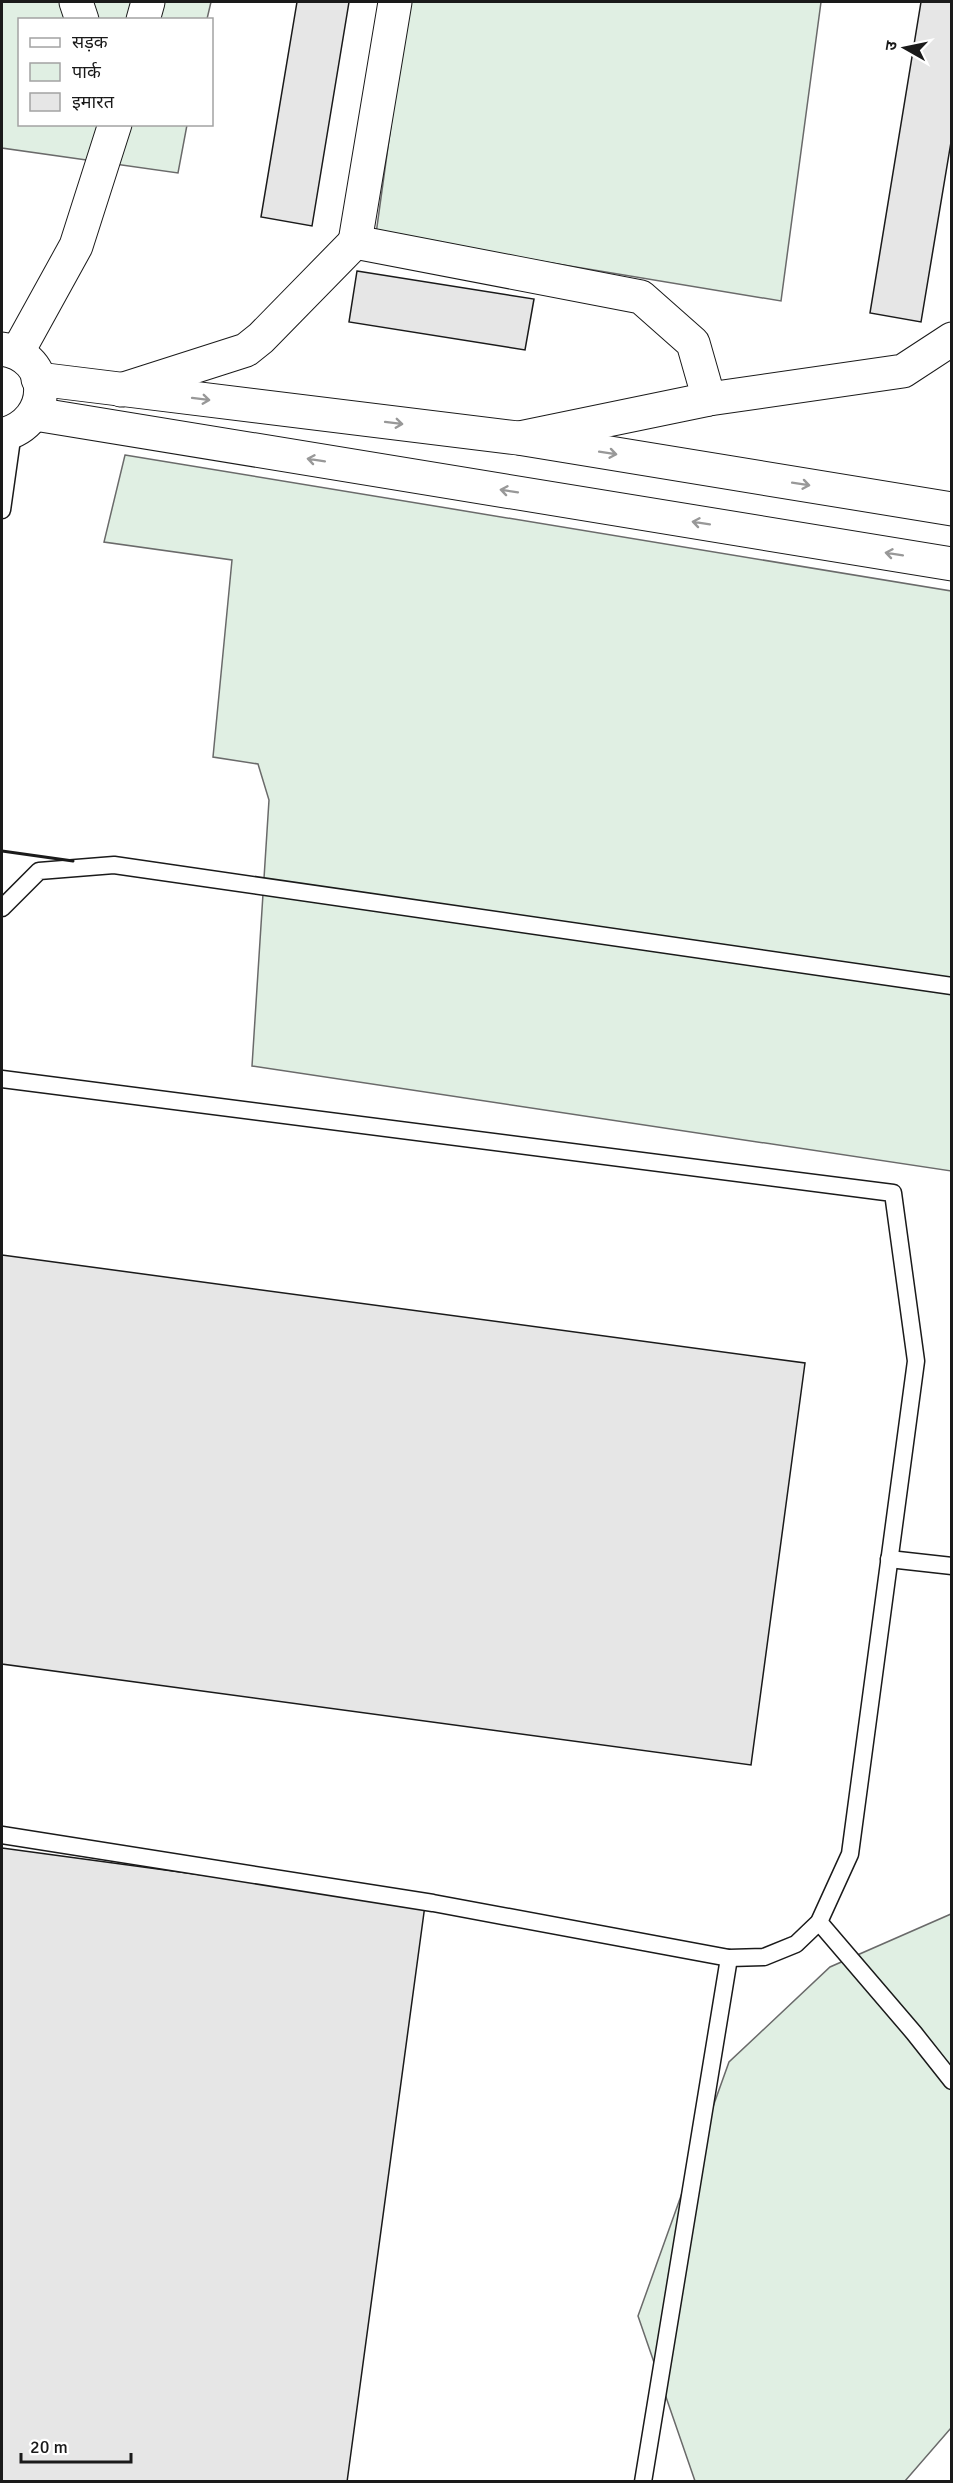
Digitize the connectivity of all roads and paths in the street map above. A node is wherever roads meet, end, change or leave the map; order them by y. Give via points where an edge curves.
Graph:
1 (76, 2) edge
2 (148, 2) edge
3 (395, 2) edge
4 (81, 18) edge
5 (144, 18) edge
6 (114, 126) edge
7 (355, 242) junction
8 (951, 339) edge
9 (9, 351) edge
10 (38, 379) junction
11 (121, 390) junction
12 (709, 399) junction
13 (16, 427) edge
14 (518, 438) junction
15 (951, 509) edge
16 (2, 510) edge
17 (951, 564) edge
18 (2, 908) edge
19 (951, 986) edge
20 (2, 1079) edge
21 (890, 1559) junction
22 (951, 1566) edge
23 (2, 1835) edge
24 (819, 1922) junction
25 (729, 1958) junction
26 (951, 2081) edge
27 (643, 2481) edge

1 - 4 street
2 - 5 street
3 - 7 street
6 - 9 street via 76,246
7 - 11 street via 246,350
7 - 12 street via 641,297 693,343
8 - 12 street via 903,371
9 - 10 street via 28,361
10 - 11 street
10 - 13 street via 40,401
11 -> 14 street
12 - 14 street
13 - 16 lane
17 -> 13 street
14 -> 15 street
18 - 19 lane via 39,871 114,865
20 - 21 lane via 893,1193 916,1361
21 - 22 lane
21 - 24 lane via 850,1854
23 - 25 lane via 433,1903
24 - 25 lane via 796,1944 764,1957
24 - 26 lane
25 - 27 lane

